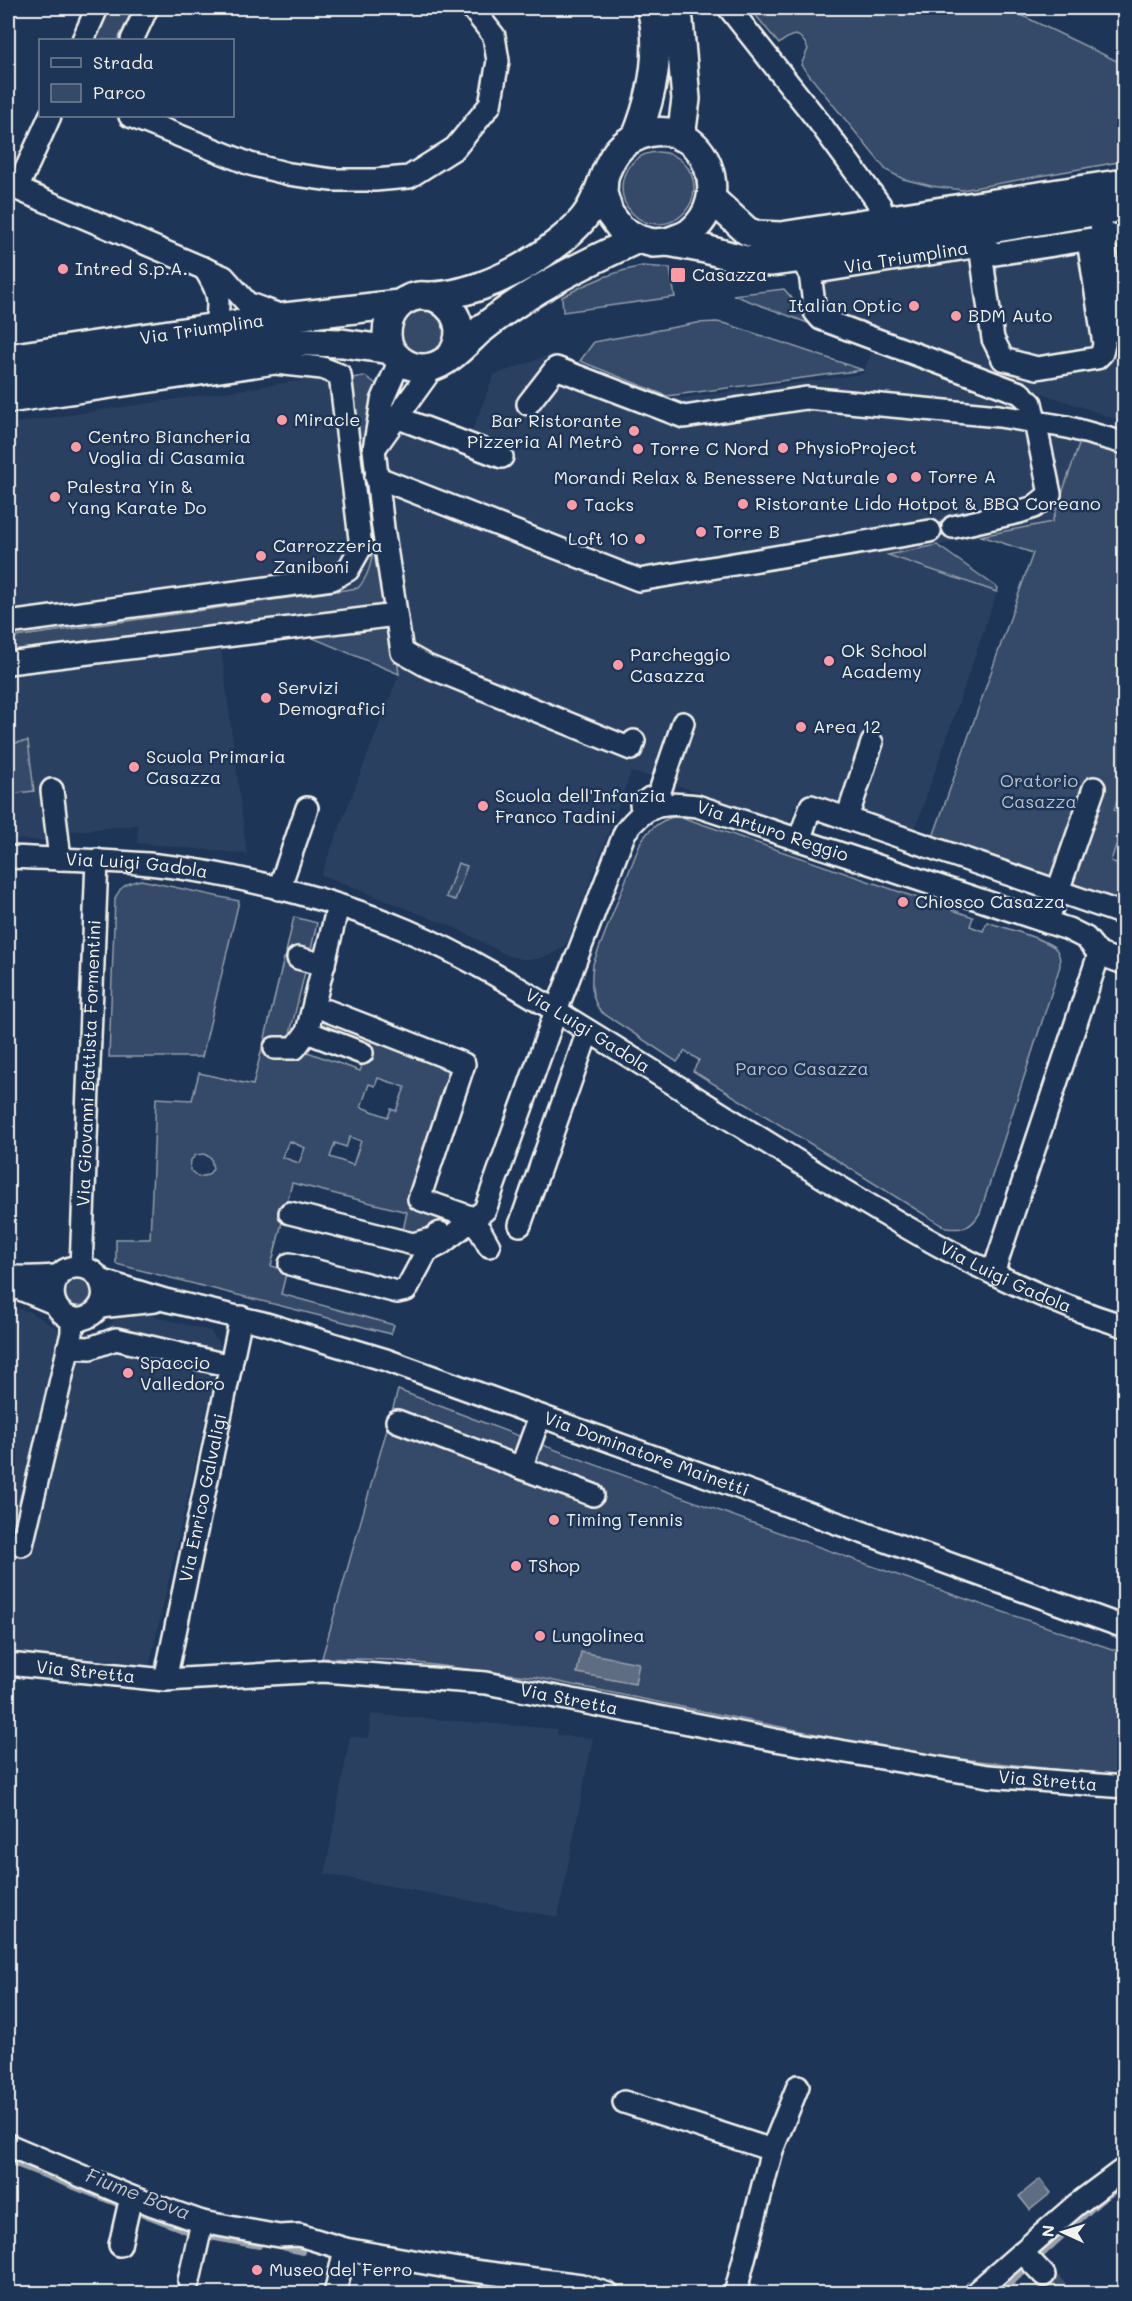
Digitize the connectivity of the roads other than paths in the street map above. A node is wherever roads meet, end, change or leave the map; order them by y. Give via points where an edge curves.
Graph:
1 (97, 8) edge
2 (147, 8) edge
3 (472, 8) edge
4 (651, 8) edge
5 (675, 8) edge
6 (729, 8) edge
7 (82, 39) edge
8 (132, 39) edge
9 (49, 117) edge
10 (132, 117) edge
11 (636, 137) junction
12 (681, 137) junction
13 (605, 173) junction
14 (1125, 183) edge
15 (12, 187) edge
16 (712, 199) junction
17 (1112, 209) edge
18 (884, 221) junction
19 (1105, 237) edge
20 (638, 239) junction
21 (979, 239) junction
22 (668, 242) junction
23 (805, 266) junction
24 (203, 268) junction
25 (432, 296) junction
26 (399, 304) junction
27 (285, 317) junction
28 (215, 327) junction
29 (1125, 335) edge
30 (395, 355) junction
31 (8, 358) edge
32 (443, 360) junction
33 (8, 381) edge
34 (8, 402) edge
35 (528, 404) dead end
36 (396, 417) junction
37 (1034, 421) junction
38 (1125, 443) edge
39 (374, 449) junction
40 (502, 457) dead end
41 (376, 477) junction
42 (953, 527) dead end
43 (930, 531) dead end
44 (396, 615) junction
45 (8, 623) edge
46 (8, 663) edge
47 (683, 723) dead end
48 (625, 737) dead end
49 (872, 743) dead end
50 (1094, 788) dead end
51 (52, 790) dead end
52 (307, 808) dead end
53 (637, 817) junction
54 (847, 818) junction
55 (801, 835) dead end
56 (8, 857) edge
57 (60, 859) junction
58 (97, 860) junction
59 (279, 889) junction
60 (1058, 891) junction
61 (338, 906) junction
62 (1125, 914) edge
63 (1047, 922) junction
64 (1099, 954) junction
65 (298, 958) dead end
66 (1125, 963) edge
67 (324, 965) junction
68 (328, 1011) dead end
69 (556, 1011) junction
70 (588, 1031) junction
71 (307, 1032) junction
72 (275, 1048) dead end
73 (362, 1053) dead end
74 (290, 1214) dead end
75 (520, 1225) dead end
76 (455, 1232) junction
77 (482, 1232) junction
78 (290, 1264) dead end
79 (81, 1267) junction
80 (993, 1273) junction
81 (58, 1276) junction
82 (8, 1277) edge
83 (100, 1280) junction
84 (8, 1284) edge
85 (165, 1300) junction
86 (54, 1304) junction
87 (100, 1307) junction
88 (241, 1317) junction
89 (72, 1318) junction
90 (1125, 1326) edge
91 (68, 1347) junction
92 (231, 1366) junction
93 (540, 1416) junction
94 (397, 1421) dead end
95 (521, 1468) junction
96 (593, 1495) dead end
97 (22, 1545) dead end
98 (1125, 1627) edge
99 (8, 1664) edge
100 (165, 1680) junction
101 (1125, 1787) edge
102 (798, 2086) dead end
103 (624, 2102) dead end
104 (8, 2145) edge
105 (772, 2150) junction
106 (1125, 2169) edge
107 (129, 2206) junction
108 (199, 2232) junction
109 (120, 2245) dead end
110 (345, 2248) junction
111 (1025, 2256) junction
112 (1044, 2275) tunnel mouth
113 (189, 2281) dead end
114 (335, 2294) edge
115 (608, 2294) edge
116 (735, 2294) edge
117 (974, 2294) edge

1 - 7 street
2 - 8 street
3 - 10 street via 494,36 498,61 490,105 455,148 409,177 332,180 289,174 250,164
4 - 11 main road via 656,26 656,60 652,92
5 - 12 main road via 686,99
6 - 18 street via 819,122 880,206
9 - 15 street
11 - 12 main road via 666,133
11 - 13 main road, Via Triumplina via 616,151
12 - 16 main road via 707,163 713,184
13 - 20 main road via 603,193 609,213 621,229
13 - 25 main road, Via Triumplina via 588,213 554,246 524,266 481,286
14 - 18 main road
15 - 24 street
16 - 18 main road via 747,231 757,235 781,236
16 - 22 main road via 703,219 688,234
17 - 19 street
17 - 21 main road, Via Triumplina
19 - 21 street, Via Triumplina via 996,254
19 - 21 street via 1102,353 1097,358 1037,368 1003,359 993,339
19 - 29 street via 1119,331
20 - 22 main road, Via Triumplina
20 - 32 main road via 543,285
21 - 23 main road, Via Triumplina
22 - 23 main road, Via Triumplina via 746,260
23 - 37 street via 815,312 821,319 1020,393 1031,403
24 - 27 street via 224,277 247,303
24 - 28 street via 216,288 220,307
25 - 26 main road, Via Triumplina via 420,295
25 - 32 main road via 443,301 458,319 459,342
26 - 27 main road, Via Triumplina
26 - 30 main road via 387,326 387,338
27 - 28 main road, Via Triumplina
28 - 31 main road, Via Triumplina
30 - 32 main road, Via Triumplina via 421,369
30 - 33 main road, Via Triumplina via 342,343 279,341
30 - 39 street
32 - 36 street
34 - 45 street via 274,363 322,368 340,375 361,547 348,570 332,579
35 - 37 street via 556,368 684,417 806,399
36 - 39 street
36 - 40 street
37 - 38 street
37 - 42 street via 1050,494 1019,513
39 - 41 street
41 - 43 street via 562,554 639,580
41 - 44 street via 388,530
44 - 46 street
44 - 48 street via 404,646 427,666 455,672 631,749
47 - 53 street via 658,797 641,805
49 - 54 street
50 - 60 street
51 - 57 street
52 - 59 street
53 - 63 street, Via Arturo Reggio via 654,806 697,806
53 - 69 street via 625,832
54 - 55 street via 811,806
54 - 60 street
56 - 57 street, Via Luigi Gadola
57 - 58 street, Via Luigi Gadola
58 - 59 street, Via Luigi Gadola via 152,864
58 - 79 street, Via Giovanni Battista Formentini
59 - 61 street, Via Luigi Gadola
60 - 62 street
60 - 63 street
61 - 67 street
61 - 69 street, Via Luigi Gadola via 405,930 456,954
63 - 64 street, Via Arturo Reggio via 1086,938
64 - 66 street, Via Arturo Reggio
64 - 80 street
65 - 67 street
67 - 71 street
68 - 77 street via 464,1064 418,1199
69 - 70 street, Via Luigi Gadola
69 - 77 street via 485,1210
70 - 75 street
70 - 80 street, Via Luigi Gadola via 867,1206
71 - 72 street via 295,1048
71 - 73 street
74 - 76 street via 413,1244 444,1231
76 - 77 street
76 - 78 street via 427,1251 406,1290 397,1292
79 - 81 street via 72,1267
79 - 83 street, Via Dominatore Mainetti
80 - 90 street, Via Luigi Gadola
81 - 82 street
81 - 86 street via 52,1290
83 - 85 street, Via Dominatore Mainetti
83 - 87 street via 104,1289
84 - 86 street
85 - 87 street, Via Dominatore Mainetti
85 - 88 street, Via Dominatore Mainetti
86 - 89 street
87 - 89 street, Via Dominatore Mainetti via 88,1317
88 - 92 street, Via Enrico Galvaligi
88 - 93 street, Via Dominatore Mainetti via 386,1360
89 - 91 street
91 - 92 street via 90,1348 116,1339
91 - 97 street
92 - 100 street, Via Enrico Galvaligi
93 - 95 street
93 - 98 street, Via Dominatore Mainetti
94 - 95 street
95 - 96 street
99 - 100 street, Via Stretta
100 - 101 street, Via Stretta via 323,1671 438,1673 775,1740 988,1776
102 - 105 street
103 - 105 street
104 - 107 street
105 - 116 street
106 - 111 street via 1076,2205
107 - 108 street
107 - 109 street
108 - 110 street via 299,2235
108 - 113 street
110 - 114 street
110 - 115 street via 458,2269 581,2285
111 - 112 street
111 - 117 street

